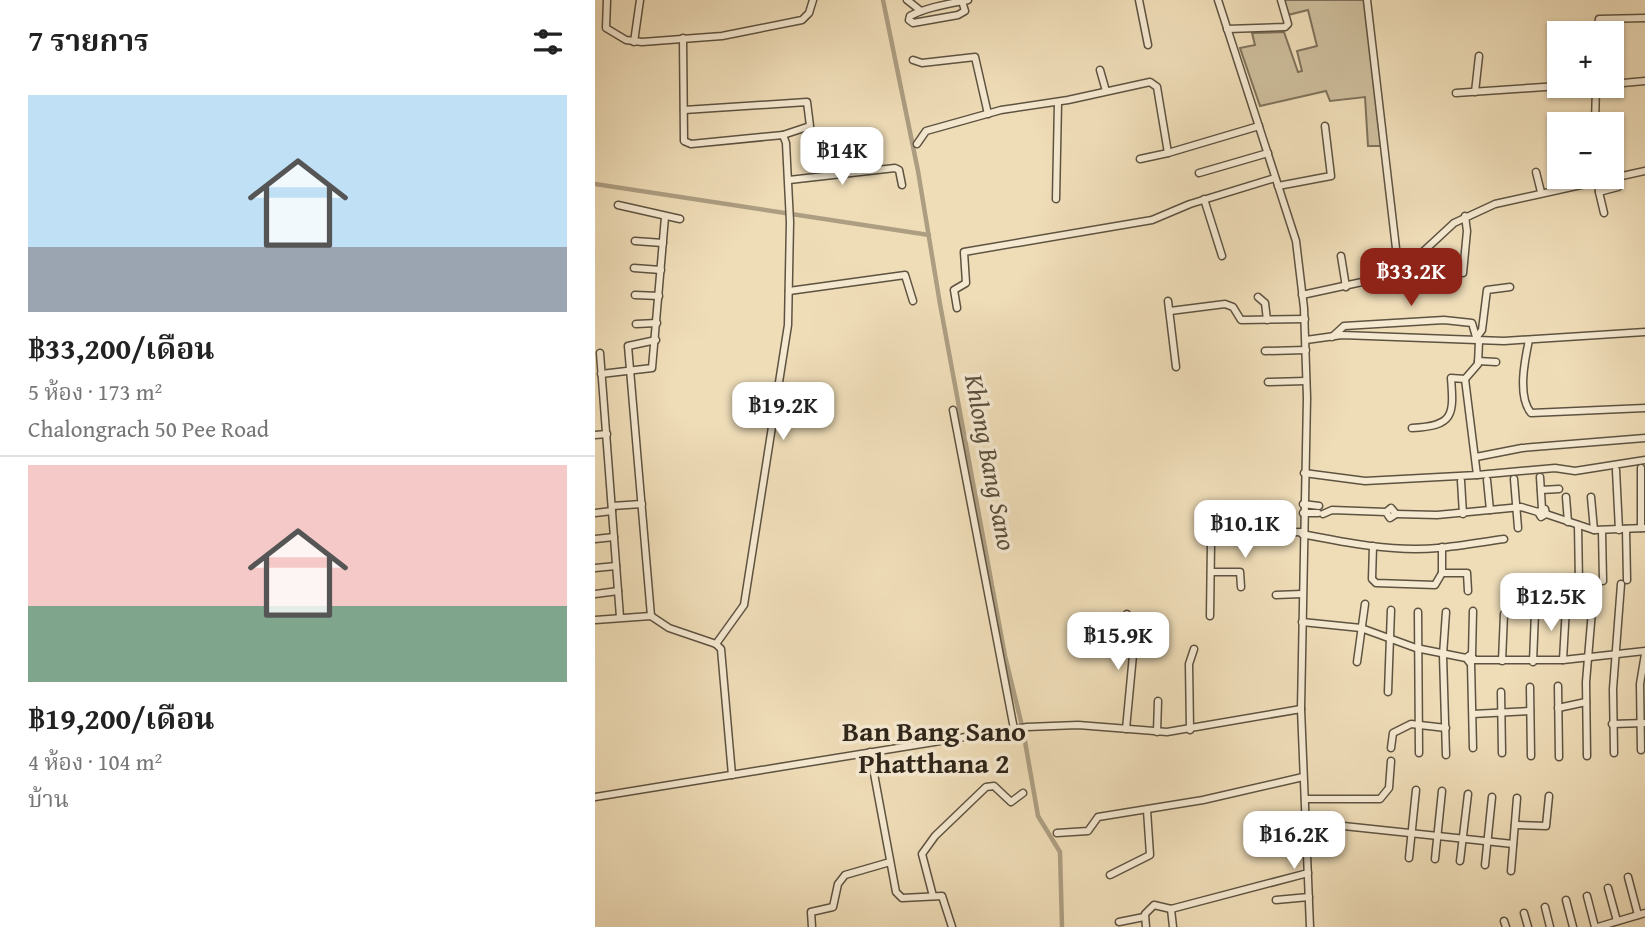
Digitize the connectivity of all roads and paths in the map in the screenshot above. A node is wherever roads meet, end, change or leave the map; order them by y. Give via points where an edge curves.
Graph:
1 (607, 0) edge
2 (640, 0) edge
3 (813, 0) edge
4 (907, 0) edge
5 (1139, 0) edge
6 (1218, 0) edge
7 (1281, 0) edge
8 (1367, 0) edge
9 (965, 1) edge
10 (921, 11) junction
11 (1645, 18) edge
12 (1599, 21) edge
13 (1227, 29) junction
14 (683, 38) junction
15 (634, 42) junction
16 (1148, 45) dead end
17 (1479, 56) dead end
18 (913, 60) dead end
19 (1100, 70) dead end
20 (1645, 81) edge
21 (1624, 83) edge
22 (1547, 87) edge
23 (1106, 91) junction
24 (1475, 92) junction
25 (1456, 93) dead end
26 (1058, 102) junction
27 (684, 110) junction
28 (988, 114) junction
29 (1325, 126) dead end
30 (1259, 127) junction
31 (783, 135) junction
32 (917, 144) dead end
33 (1168, 153) junction
34 (1268, 153) junction
35 (1140, 159) dead end
36 (1645, 171) edge
37 (1536, 172) dead end
38 (1199, 173) dead end
39 (1624, 174) edge
40 (789, 180) junction
41 (1277, 182) junction
42 (902, 185) dead end
43 (1553, 189) edge
44 (1598, 189) edge
45 (1610, 189) edge
46 (1541, 192) junction
47 (1599, 192) junction
48 (1056, 199) dead end
49 (1204, 199) junction
50 (618, 205) dead end
51 (1604, 213) dead end
52 (1465, 216) junction
53 (665, 217) junction
54 (680, 219) dead end
55 (635, 241) dead end
56 (663, 243) junction
57 (1222, 256) dead end
58 (1341, 256) dead end
59 (634, 268) dead end
60 (661, 270) junction
61 (1463, 273) dead end
62 (1399, 274) junction
63 (1346, 287) junction
64 (1510, 287) dead end
65 (789, 291) junction
66 (635, 295) dead end
67 (1302, 295) junction
68 (659, 296) junction
69 (1258, 297) dead end
70 (913, 301) dead end
71 (1168, 301) dead end
72 (957, 308) dead end
73 (1170, 311) junction
74 (1305, 319) junction
75 (1267, 320) junction
76 (657, 323) junction
77 (636, 324) dead end
78 (1645, 332) edge
79 (1332, 337) junction
80 (656, 340) junction
81 (1477, 340) junction
82 (1529, 340) junction
83 (1306, 341) junction
84 (1265, 351) dead end
85 (1305, 351) junction
86 (600, 353) dead end
87 (1478, 361) junction
88 (1496, 362) dead end
89 (1176, 367) dead end
90 (631, 372) junction
91 (601, 374) junction
92 (1465, 379) junction
93 (1306, 381) junction
94 (1268, 382) dead end
95 (1645, 408) edge
96 (953, 410) dead end
97 (1469, 410) junction
98 (1453, 411) junction
99 (1412, 428) dead end
100 (607, 434) junction
101 (595, 435) edge
102 (1645, 438) edge
103 (1476, 457) junction
104 (1645, 460) edge
105 (1641, 468) dead end
106 (1616, 470) dead end
107 (1304, 473) junction
108 (1477, 475) junction
109 (1540, 477) dead end
110 (1514, 479) dead end
111 (1487, 480) dead end
112 (1461, 481) dead end
113 (1559, 489) dead end
114 (1541, 490) junction
115 (1566, 497) dead end
116 (1591, 497) dead end
117 (642, 504) junction
118 (1303, 504) junction
119 (612, 508) junction
120 (1516, 508) junction
121 (1321, 510) junction
122 (1490, 510) junction
123 (1542, 512) junction
124 (595, 513) edge
125 (1303, 513) junction
126 (1463, 514) junction
127 (1568, 522) junction
128 (1578, 525) junction
129 (1518, 528) dead end
130 (1643, 528) edge
131 (1598, 530) junction
132 (1622, 530) junction
133 (1302, 533) junction
134 (614, 537) junction
135 (595, 539) edge
136 (1504, 539) dead end
137 (1373, 546) junction
138 (1442, 547) junction
139 (616, 566) junction
140 (595, 568) edge
141 (1211, 572) junction
142 (1442, 573) junction
143 (1603, 581) dead end
144 (1241, 587) dead end
145 (618, 591) junction
146 (1468, 591) dead end
147 (595, 594) edge
148 (1302, 594) junction
149 (1276, 595) dead end
150 (1365, 604) dead end
151 (1566, 607) dead end
152 (1391, 610) dead end
153 (1473, 611) dead end
154 (1418, 612) dead end
155 (1446, 612) dead end
156 (1535, 612) dead end
157 (1127, 614) dead end
158 (1504, 614) dead end
159 (1210, 615) dead end
160 (651, 616) junction
161 (620, 617) junction
162 (595, 620) edge
163 (1302, 622) junction
164 (1361, 628) junction
165 (1388, 637) junction
166 (716, 644) junction
167 (1416, 648) junction
168 (1194, 649) dead end
169 (1618, 653) junction
170 (1645, 653) edge
171 (1443, 655) junction
172 (1590, 656) junction
173 (1471, 659) junction
174 (1563, 660) junction
175 (1502, 661) junction
176 (1357, 662) dead end
177 (1533, 662) junction
178 (1558, 686) dead end
179 (1530, 687) dead end
180 (1388, 692) dead end
181 (1501, 692) dead end
182 (1159, 701) dead end
183 (1586, 702) junction
184 (1558, 708) junction
185 (1301, 709) junction
186 (1530, 711) junction
187 (1501, 712) junction
188 (1473, 714) junction
189 (1643, 723) edge
190 (1418, 724) junction
191 (1612, 724) junction
192 (1446, 728) junction
193 (1015, 729) junction
194 (1126, 729) junction
195 (1190, 730) junction
196 (1157, 732) junction
197 (1391, 748) dead end
198 (1473, 748) dead end
199 (1641, 750) dead end
200 (870, 752) junction
201 (1419, 753) dead end
202 (1502, 753) dead end
203 (1614, 753) dead end
204 (1446, 755) dead end
205 (1531, 755) dead end
206 (1587, 756) dead end
207 (1559, 757) dead end
208 (1391, 761) dead end
209 (732, 775) junction
210 (1303, 777) junction
211 (1416, 790) dead end
212 (1442, 791) dead end
213 (1023, 793) dead end
214 (1468, 794) dead end
215 (1549, 796) dead end
216 (595, 797) edge
217 (1492, 797) dead end
218 (1517, 798) dead end
219 (1305, 799) junction
220 (1147, 810) junction
221 (1306, 822) junction
222 (1515, 825) junction
223 (1057, 833) dead end
224 (1411, 835) junction
225 (1437, 837) junction
226 (1462, 839) junction
227 (1488, 842) junction
228 (1513, 844) junction
229 (1409, 858) dead end
230 (1435, 859) dead end
231 (1460, 861) dead end
232 (890, 862) junction
233 (1485, 866) dead end
234 (1511, 871) dead end
235 (1308, 873) junction
236 (1110, 875) dead end
237 (1628, 877) dead end
238 (1608, 888) dead end
239 (933, 896) junction
240 (1587, 896) dead end
241 (1309, 897) junction
242 (1276, 900) dead end
243 (1566, 900) dead end
244 (1545, 907) dead end
245 (1171, 909) junction
246 (1524, 913) dead end
247 (1641, 914) edge
248 (1144, 918) junction
249 (1119, 922) dead end
250 (1614, 924) edge
251 (812, 927) edge
252 (951, 927) edge
253 (1146, 927) edge
254 (1173, 927) edge
255 (1310, 927) edge
256 (1528, 927) edge
257 (1551, 927) edge
258 (1573, 927) edge
259 (1597, 927) edge

1 - 15 street via 607,30
2 - 15 street
3 - 14 street via 801,20 722,36
4 - 10 street
5 - 16 street
6 - 13 street
7 - 13 street via 1285,27
8 - 62 street
9 - 10 street
9 - 10 street via 965,11 958,15 909,20
11 - 12 street
13 - 30 street
14 - 15 street
14 - 27 street
17 - 24 street
18 - 28 street via 975,57
19 - 23 street
20 - 21 street
22 - 24 street
23 - 26 street
23 - 33 street via 1142,83 1156,85
24 - 25 street
26 - 28 street
26 - 48 street
27 - 31 street via 688,143
27 - 31 street via 807,102 810,126
28 - 32 street via 926,131
29 - 41 street via 1331,176
30 - 33 street
30 - 34 street
31 - 40 street
33 - 35 street
34 - 38 street
34 - 41 street
36 - 39 street
37 - 46 street
40 - 42 street via 895,168
40 - 65 street
41 - 49 street
41 - 67 street via 1296,241
43 - 46 street
44 - 47 street
45 - 47 street
46 - 52 street
47 - 51 street
49 - 57 street
49 - 72 street via 1152,220 964,252 966,283 954,290
50 - 53 street
52 - 61 street
52 - 62 street
53 - 54 street
53 - 56 street
55 - 56 street
56 - 60 street
58 - 63 street
59 - 60 street
60 - 68 street
62 - 63 street
63 - 67 street
64 - 81 street via 1487,290
65 - 70 street via 905,275
65 - 166 street via 786,338 744,605
66 - 68 street
67 - 74 street
68 - 76 street
69 - 75 street via 1265,303
71 - 73 street
73 - 75 street via 1226,304 1233,307 1239,320
73 - 89 street
74 - 75 street
74 - 83 street
76 - 77 street
76 - 80 street
78 - 82 street
79 - 81 street
79 - 81 street via 1344,326 1444,320 1472,323
79 - 83 street
80 - 90 street via 652,368
80 - 90 street via 628,345
81 - 82 street
81 - 87 street
82 - 95 street via 1524,374 1531,413
83 - 85 street
84 - 85 street
85 - 93 street
86 - 91 street
87 - 88 street
87 - 92 street
90 - 91 street
90 - 117 street
91 - 100 street
92 - 97 street
92 - 98 street via 1451,378
93 - 94 street
93 - 107 street
96 - 193 street
97 - 98 street
97 - 103 street
98 - 99 street via 1434,427
100 - 101 street
100 - 119 street
102 - 103 street via 1522,448
103 - 108 street
104 - 108 street via 1575,471 1555,468
105 - 130 street
106 - 132 street
107 - 108 street via 1365,481
107 - 118 street
109 - 114 street
110 - 120 street
111 - 122 street
112 - 126 street
113 - 114 street
114 - 123 street
115 - 127 street
116 - 131 street
117 - 119 street
117 - 160 street
118 - 121 street
118 - 125 street
119 - 124 street
119 - 134 street
120 - 122 street
120 - 123 street
120 - 129 street
121 - 125 street
121 - 126 street via 1386,512 1394,508 1396,514
122 - 126 street
123 - 127 street
125 - 133 street
127 - 128 street
128 - 131 street
128 - 172 street via 1580,584 1594,587
130 - 132 street
131 - 132 street
131 - 143 street
132 - 169 street via 1624,582
133 - 137 street
133 - 141 street via 1215,534
133 - 148 street
134 - 135 street
134 - 139 street
136 - 138 street
137 - 138 street
137 - 142 street via 1372,579 1376,583 1435,585
138 - 142 street
139 - 140 street
139 - 145 street
141 - 144 street via 1240,572
141 - 159 street
142 - 146 street via 1467,573
145 - 147 street
145 - 161 street
148 - 149 street
148 - 163 street
150 - 164 street
151 - 174 street
152 - 165 street
153 - 173 street
154 - 167 street
155 - 171 street
156 - 177 street
157 - 194 street via 1133,655
158 - 175 street
160 - 161 street
160 - 166 street via 669,628
161 - 162 street
163 - 164 street
163 - 185 street
164 - 165 street
164 - 176 street
165 - 167 street
165 - 180 street
166 - 209 street via 723,653
167 - 171 street
167 - 190 street
168 - 195 street via 1189,664
169 - 170 street
169 - 172 street
169 - 191 street
170 - 189 street via 1640,684
171 - 173 street
171 - 192 street
172 - 174 street
172 - 183 street
173 - 175 street
173 - 188 street
174 - 177 street
175 - 177 street
178 - 184 street
179 - 186 street
181 - 187 street
182 - 196 street
183 - 184 street
183 - 206 street
184 - 207 street
185 - 195 street
185 - 210 street
186 - 187 street
186 - 205 street
187 - 188 street
187 - 202 street
188 - 198 street
189 - 191 street
189 - 199 street
190 - 192 street
190 - 197 street via 1396,730
190 - 201 street
191 - 203 street
192 - 204 street
193 - 194 street via 1078,725
193 - 200 street
194 - 196 street
195 - 196 street
200 - 209 street
200 - 232 street
208 - 219 street via 1389,788 1380,799
209 - 216 street
210 - 219 street
210 - 220 street
211 - 224 street
212 - 225 street
213 - 239 street via 1011,802 994,786 986,787 935,836 922,854
214 - 226 street
215 - 222 street via 1546,826
217 - 227 street
218 - 222 street
219 - 221 street
220 - 223 street via 1098,817 1088,831
220 - 236 street via 1150,855
221 - 224 street
221 - 235 street
222 - 228 street
224 - 225 street
224 - 229 street
225 - 226 street
225 - 230 street
226 - 227 street
226 - 231 street
227 - 228 street
227 - 233 street
228 - 234 street
232 - 239 street via 898,896
232 - 251 street via 845,875 833,907 811,912
235 - 241 street
235 - 245 street
237 - 247 street
238 - 250 street
239 - 252 street via 944,900
240 - 259 street
241 - 242 street
241 - 255 street
243 - 258 street
244 - 257 street
245 - 248 street via 1154,905
245 - 254 street
246 - 256 street
247 - 250 street
248 - 249 street
248 - 253 street
250 - 259 street

